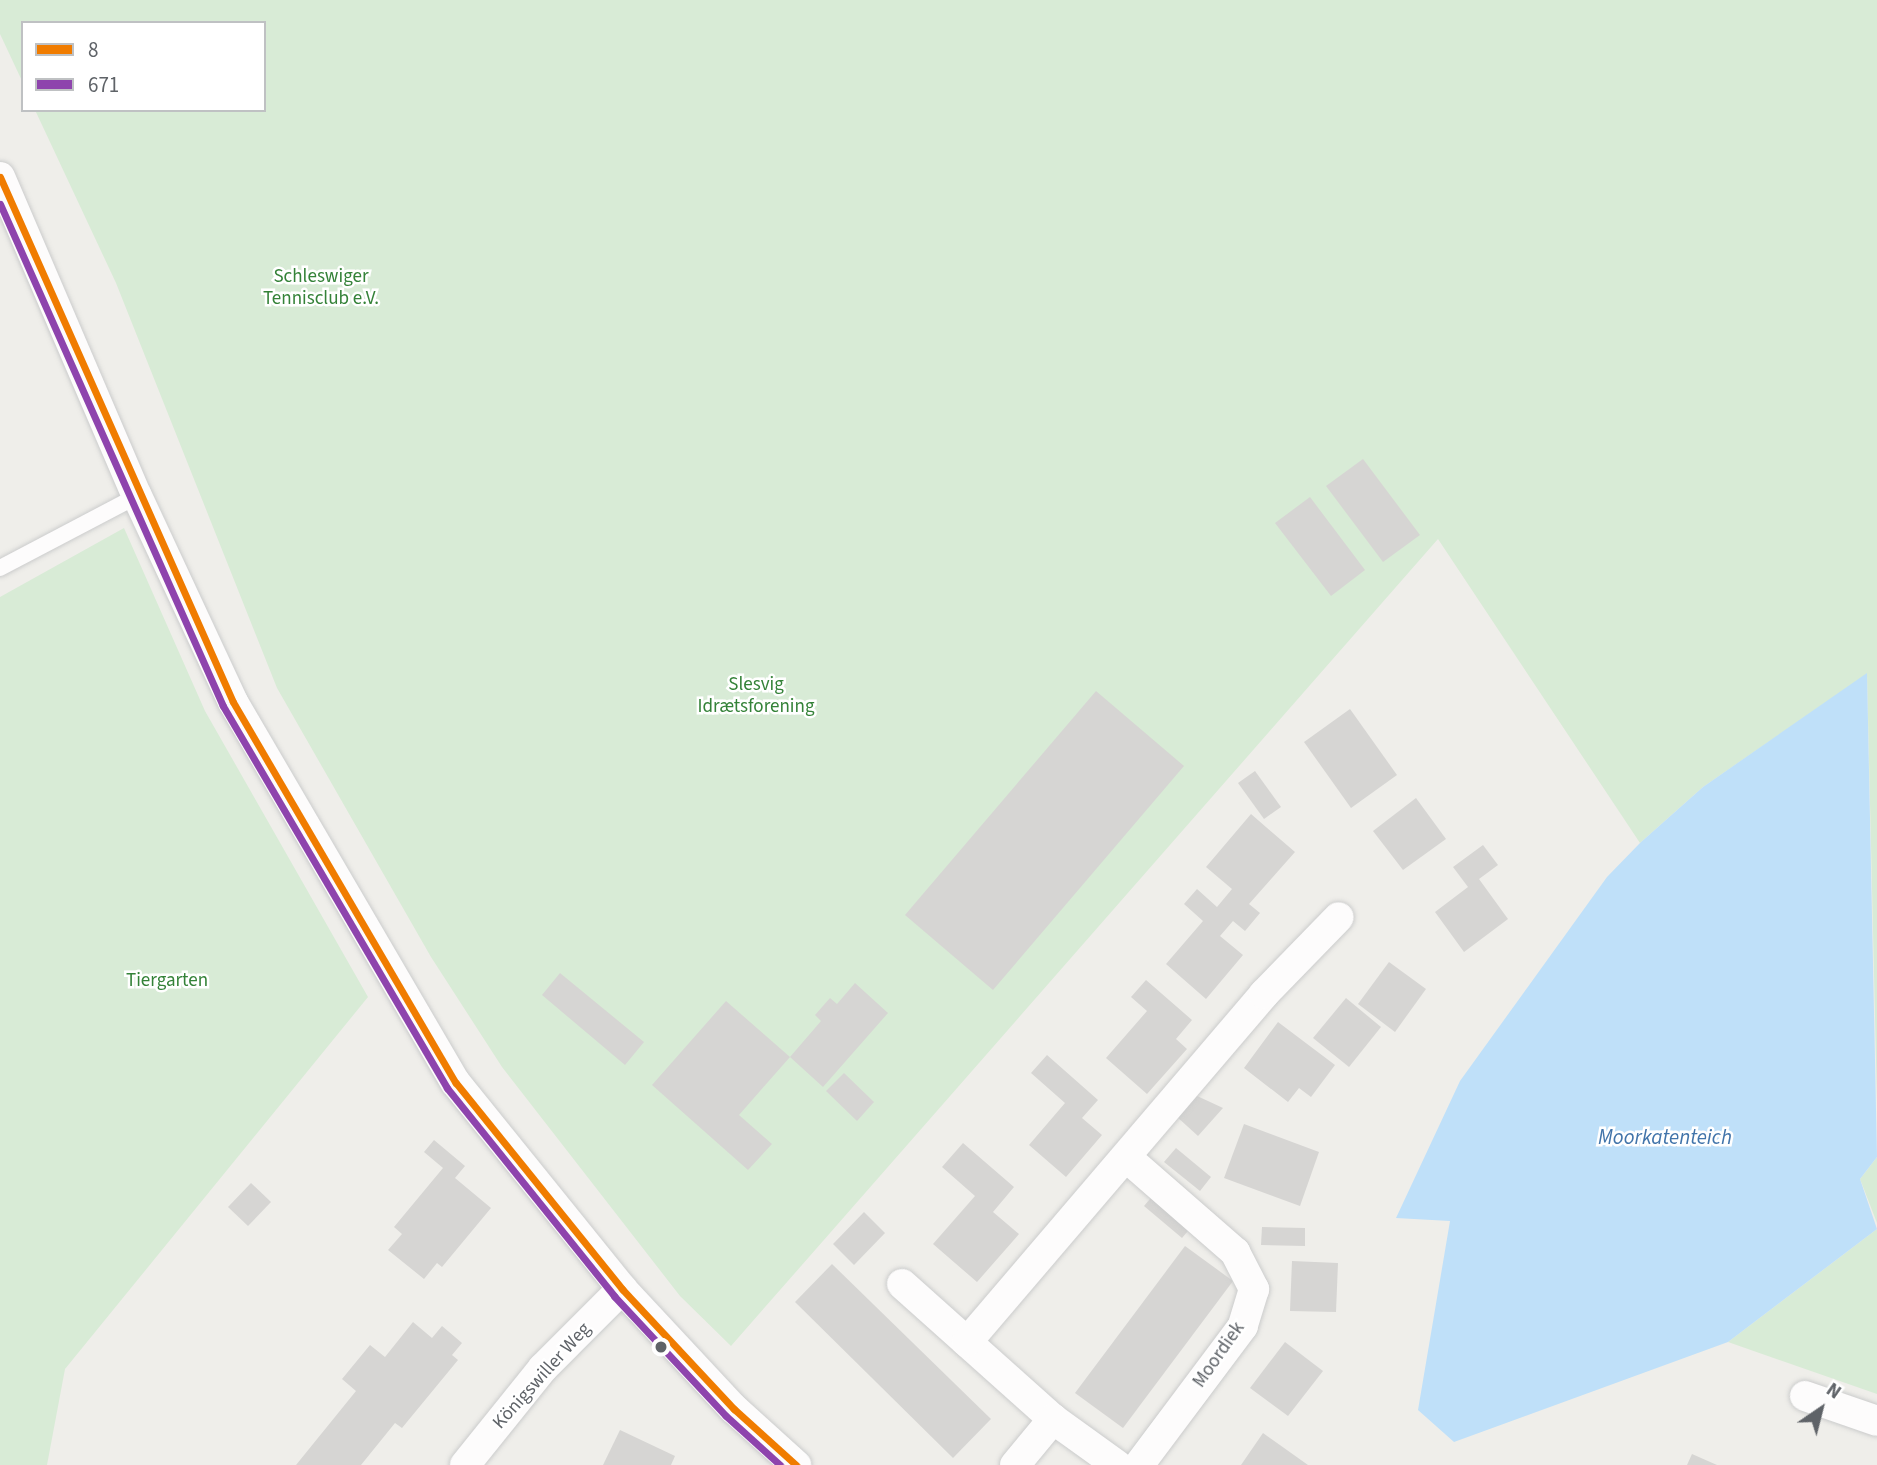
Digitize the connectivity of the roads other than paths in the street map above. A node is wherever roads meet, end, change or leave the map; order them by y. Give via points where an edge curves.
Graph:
1 (0, 177) edge
2 (137, 496) junction
3 (0, 568) edge
4 (1339, 917) dead end
5 (1126, 1157) junction
6 (902, 1284) dead end
7 (622, 1289) junction
8 (967, 1342) junction
9 (1805, 1396) dead end
10 (1054, 1419) junction
11 (1877, 1421) edge
12 (465, 1465) edge
13 (796, 1465) edge
14 (1015, 1465) edge
15 (1116, 1465) edge
16 (1139, 1465) edge

1 - 2 street
2 - 3 lane
2 - 7 street via 233,702 456,1083
4 - 5 street via 1264,994
5 - 8 street
5 - 16 street, Moordiek via 1235,1252 1254,1289 1243,1326
6 - 8 street
7 - 12 street, Königswiller Weg via 543,1368
7 - 13 street via 733,1409
8 - 10 street
9 - 11 street
10 - 14 street
10 - 15 street

